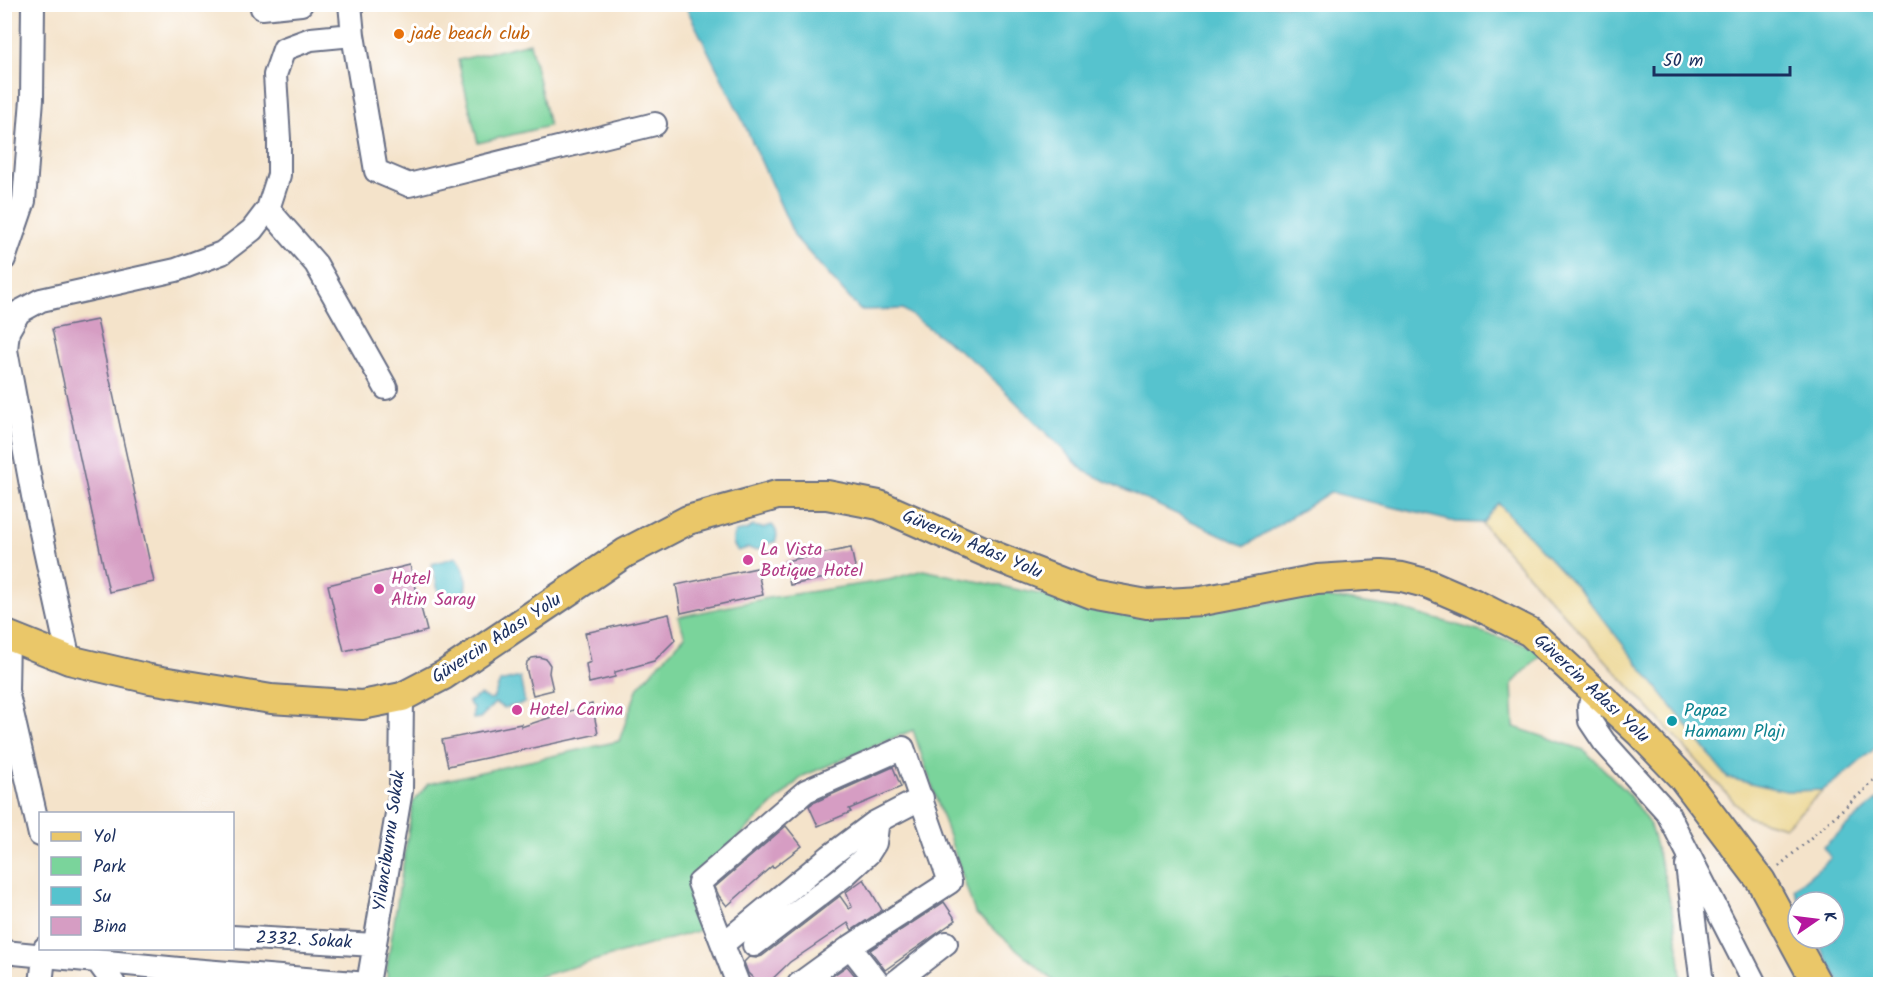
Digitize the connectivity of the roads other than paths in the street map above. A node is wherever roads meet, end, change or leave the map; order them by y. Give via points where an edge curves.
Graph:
1 (33, 4) edge
2 (262, 4) edge
3 (301, 4) edge
4 (350, 4) edge
5 (352, 35) junction
6 (655, 124) dead end
7 (268, 209) junction
8 (4, 259) edge
9 (6, 331) edge
10 (386, 388) dead end
11 (6, 635) edge
12 (69, 660) junction
13 (1597, 693) junction
14 (402, 698) junction
15 (922, 798) junction
16 (874, 823) junction
17 (39, 831) edge
18 (1686, 852) junction
19 (234, 937) edge
20 (946, 943) dead end
21 (723, 944) junction
22 (375, 945) junction
23 (754, 945) dead end
24 (850, 947) junction
25 (4, 952) edge
26 (45, 952) edge
27 (98, 962) junction
28 (185, 977) edge
29 (41, 984) edge
30 (114, 984) edge
31 (368, 984) edge
32 (738, 984) edge
33 (799, 984) edge
34 (879, 984) edge
35 (893, 984) edge
36 (1702, 984) edge
37 (1755, 984) edge
38 (1817, 984) edge

1 - 8 street via 32,99 24,201
2 - 3 street via 262,8
4 - 5 street
5 - 6 street via 376,171 409,186
5 - 7 street via 311,39 284,49 275,75 279,175
7 - 9 street via 252,230 222,253 176,270 42,300 19,312
7 - 10 street via 316,264
9 - 12 street via 6,350 33,496
11 - 12 main road, Güvercin Adası Yolu
11 - 17 street via 7,691
12 - 14 main road, Güvercin Adası Yolu via 150,679 271,699 362,705
13 - 14 main road, Güvercin Adası Yolu via 1530,632 1429,584 1382,575 1353,576 1317,579 1202,602 1147,604 1092,594 879,505 827,495 777,495 688,520 625,553 444,675
13 - 18 street via 1589,707 1590,721 1667,812
13 - 38 main road, Güvercin Adası Yolu via 1683,778 1761,881
14 - 22 street, Yilanciburnu Sokak via 401,790
15 - 16 street
15 - 21 street via 903,748 806,791 699,883
15 - 24 street via 950,882
16 - 21 street
16 - 23 street via 875,843 868,854
18 - 36 street
18 - 37 street
19 - 22 street, 2332. Sokak
20 - 35 street
21 - 32 street
22 - 31 street, Yilanciburnu Sokak
24 - 33 street
24 - 34 street
25 - 26 street, 2332. Sokak
26 - 27 street, 2332. Sokak
26 - 29 street
27 - 28 street, 2332. Sokak
27 - 30 street
28 - 31 street, 2332. Sokak

